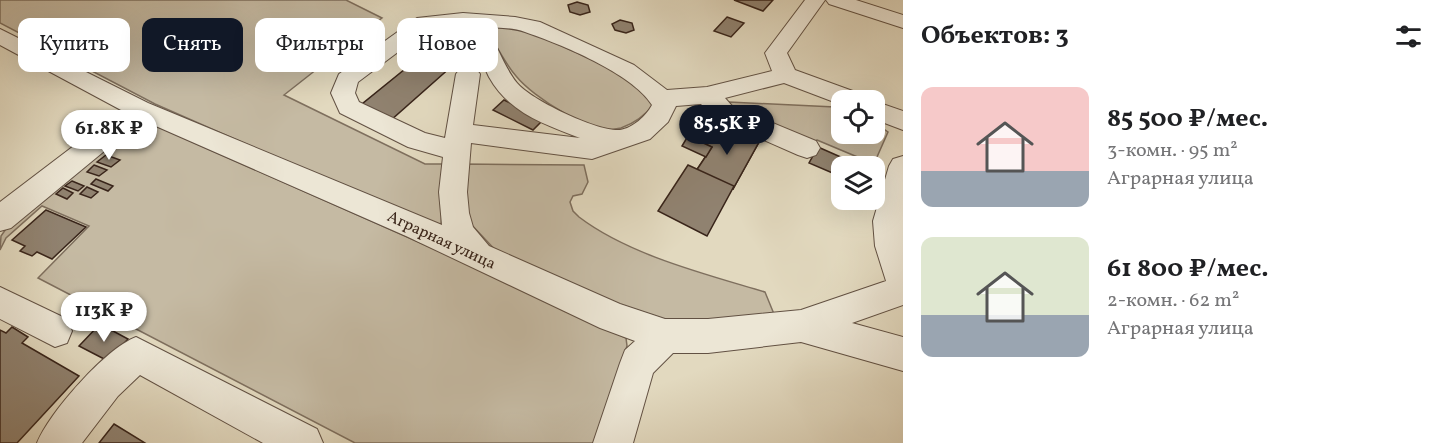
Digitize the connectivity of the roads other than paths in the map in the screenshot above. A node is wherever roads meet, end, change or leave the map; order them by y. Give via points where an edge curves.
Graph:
1 (422, 0) edge
2 (815, 0) edge
3 (836, 0) edge
4 (498, 22) edge
5 (903, 22) edge
6 (385, 26) edge
7 (0, 36) edge
8 (397, 41) edge
9 (498, 67) edge
10 (468, 74) dead end
11 (786, 75) junction
12 (831, 92) edge
13 (707, 95) junction
14 (662, 99) junction
15 (139, 109) junction
16 (885, 114) edge
17 (903, 121) edge
18 (626, 139) junction
19 (458, 142) junction
20 (807, 148) dead end
21 (903, 166) edge
22 (0, 219) edge
23 (478, 255) junction
24 (903, 284) edge
25 (903, 291) edge
26 (0, 302) edge
27 (801, 326) junction
28 (55, 331) dead end
29 (664, 336) junction
30 (903, 354) edge
31 (57, 443) edge
32 (303, 443) edge
33 (613, 443) edge

1 - 6 street
2 - 11 street via 776,53
3 - 5 street
4 - 14 street via 532,27 634,75
7 - 15 street, Аграрная улица
8 - 19 street via 347,79 343,93 349,107 417,140
9 - 18 street via 518,98 598,135
10 - 19 street
11 - 12 street
11 - 13 street
13 - 14 street
13 - 20 street via 723,112
14 - 18 street via 664,105 659,116 641,133
15 - 22 street
15 - 23 street, Аграрная улица
16 - 17 street
18 - 19 street via 592,149
19 - 23 street via 454,214 460,232
21 - 24 street via 888,221
23 - 29 street, Аграрная улица via 612,317
25 - 27 street
26 - 28 street
27 - 29 street, Аграрная улица via 708,336
27 - 30 street, Аграрная улица
29 - 33 street via 638,363
31 - 32 street via 105,383 136,354

